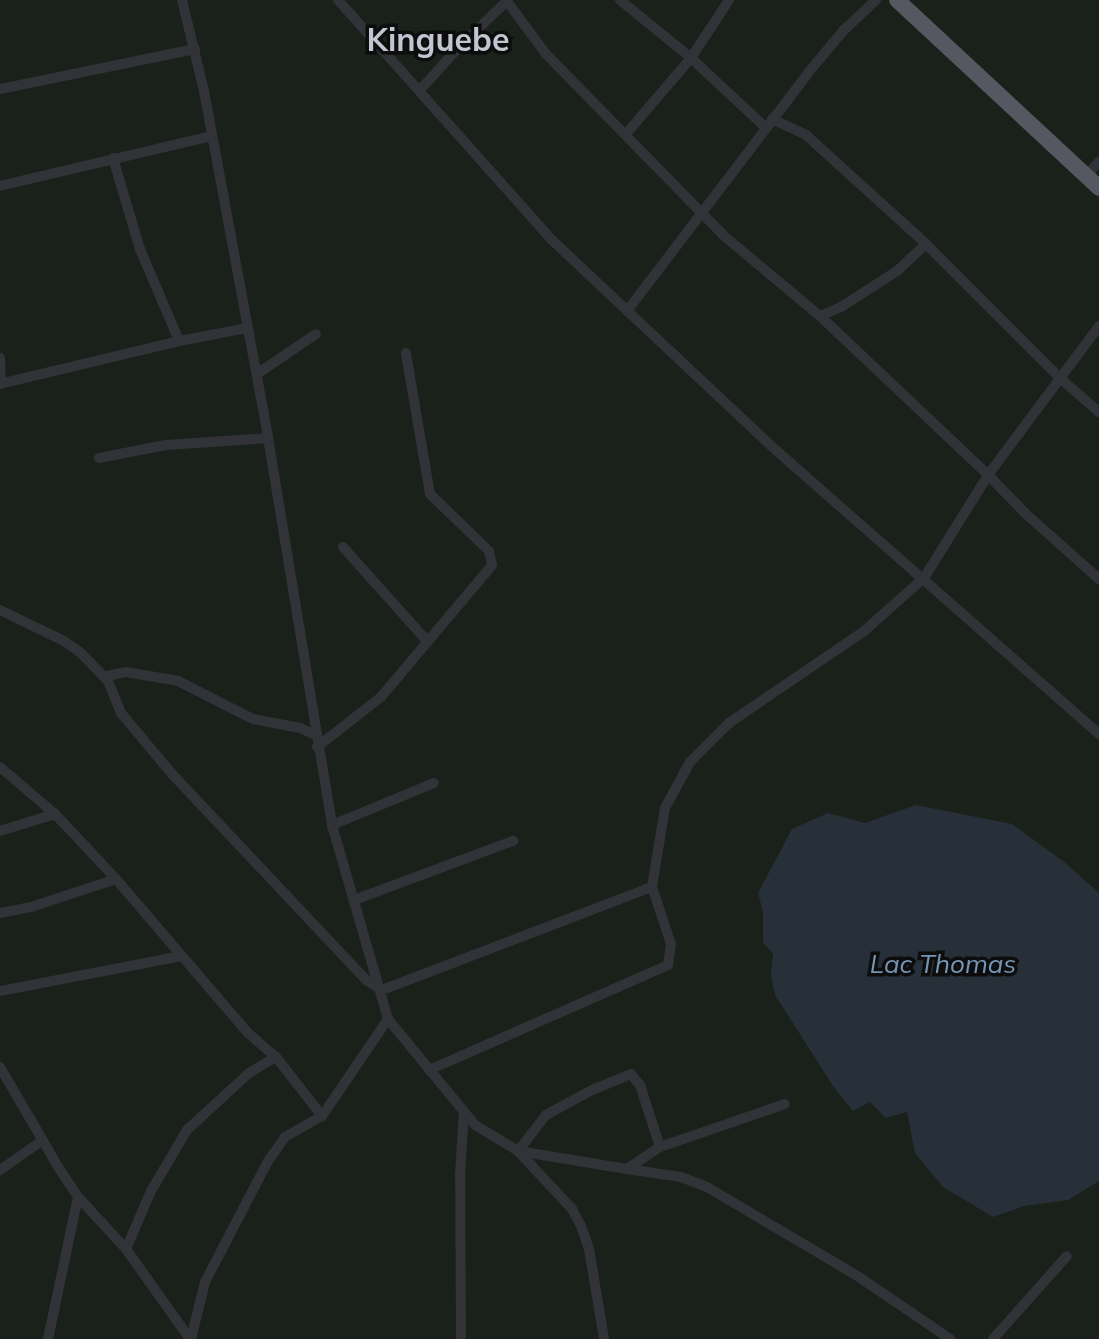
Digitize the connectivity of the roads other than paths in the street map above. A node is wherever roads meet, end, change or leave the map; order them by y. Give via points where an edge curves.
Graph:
1 (182, 0) edge
2 (338, 0) edge
3 (507, 0) edge
4 (620, 0) edge
5 (729, 0) edge
6 (876, 0) edge
7 (897, 0) edge
8 (195, 49) junction
9 (691, 58) junction
10 (0, 89) edge
11 (420, 90) junction
12 (769, 123) junction
13 (626, 134) junction
14 (211, 136) junction
15 (113, 158) junction
16 (1099, 161) edge
17 (1087, 175) junction
18 (0, 186) edge
19 (1099, 188) edge
20 (701, 213) junction
21 (926, 244) junction
22 (627, 311) junction
23 (820, 316) junction
24 (1099, 326) edge
25 (247, 328) junction
26 (316, 334) dead end
27 (179, 341) junction
28 (406, 353) dead end
29 (0, 358) edge
30 (257, 374) junction
31 (1060, 378) junction
32 (0, 384) edge
33 (1099, 412) edge
34 (268, 438) junction
35 (99, 458) dead end
36 (988, 475) junction
37 (343, 547) dead end
38 (924, 578) junction
39 (1099, 579) edge
40 (0, 611) edge
41 (428, 642) junction
42 (108, 681) junction
43 (1099, 734) edge
44 (316, 735) junction
45 (317, 747) junction
46 (0, 767) edge
47 (434, 783) dead end
48 (55, 814) junction
49 (332, 825) junction
50 (0, 831) edge
51 (513, 841) dead end
52 (116, 879) junction
53 (652, 887) junction
54 (354, 900) junction
55 (0, 913) edge
56 (182, 956) junction
57 (382, 990) junction
58 (0, 992) edge
59 (388, 1019) junction
60 (276, 1057) junction
61 (0, 1067) edge
62 (429, 1070) junction
63 (785, 1104) dead end
64 (464, 1112) junction
65 (322, 1116) junction
66 (43, 1140) junction
67 (660, 1147) junction
68 (517, 1151) junction
69 (627, 1168) junction
70 (0, 1170) edge
71 (79, 1198) junction
72 (126, 1249) junction
73 (1067, 1256) dead end
74 (48, 1339) edge
75 (190, 1339) edge
76 (461, 1339) edge
77 (604, 1339) edge
78 (950, 1339) edge
79 (993, 1339) edge

1 - 8 street
2 - 11 street
3 - 11 street
3 - 13 street via 546,54
4 - 9 street
5 - 9 street
6 - 12 street via 844,30
7 - 17 highway
8 - 10 street
8 - 14 street
9 - 12 street
9 - 13 street
11 - 22 street via 554,241
12 - 20 street
12 - 21 street via 806,135
13 - 20 street
14 - 15 street
14 - 25 street
15 - 18 street
15 - 27 street via 140,249
16 - 17 street
17 - 19 highway
20 - 22 street
20 - 23 street
21 - 23 street via 897,271
21 - 31 street
22 - 38 street via 769,444
23 - 36 street
24 - 31 street
25 - 27 street
25 - 30 street
26 - 30 street
27 - 32 street
28 - 41 street via 430,494 492,557 492,565
29 - 32 street
30 - 34 street
31 - 33 street
31 - 36 street
34 - 35 street via 166,446
34 - 44 street
36 - 38 street
36 - 39 street
37 - 41 street
38 - 43 street
38 - 53 street via 863,632 709,740 674,786 665,808
40 - 42 street via 64,641
41 - 45 street via 381,697
42 - 44 street via 107,676 126,672 178,681 253,719
42 - 57 street via 121,713 172,774 366,980
44 - 45 street
45 - 49 street
46 - 48 street
47 - 49 street
48 - 50 street
48 - 52 street
49 - 54 street
51 - 54 street
52 - 55 street
52 - 56 street
53 - 57 street
53 - 62 street via 671,944 668,965
54 - 57 street
56 - 58 street
56 - 60 street via 248,1033
57 - 59 street
59 - 62 street
59 - 65 street
60 - 65 street
60 - 72 street via 248,1073 187,1130 151,1191
61 - 66 street
62 - 64 street
63 - 67 street
64 - 68 street via 484,1132
64 - 76 street
65 - 75 street via 285,1137 268,1161 205,1282
66 - 70 street
66 - 71 street
67 - 68 street via 640,1085 631,1074 546,1115
67 - 69 street
68 - 69 street
68 - 77 street via 572,1209 581,1226
69 - 78 street via 681,1177 707,1187 856,1275
71 - 72 street
71 - 74 street
72 - 75 street
73 - 79 street

